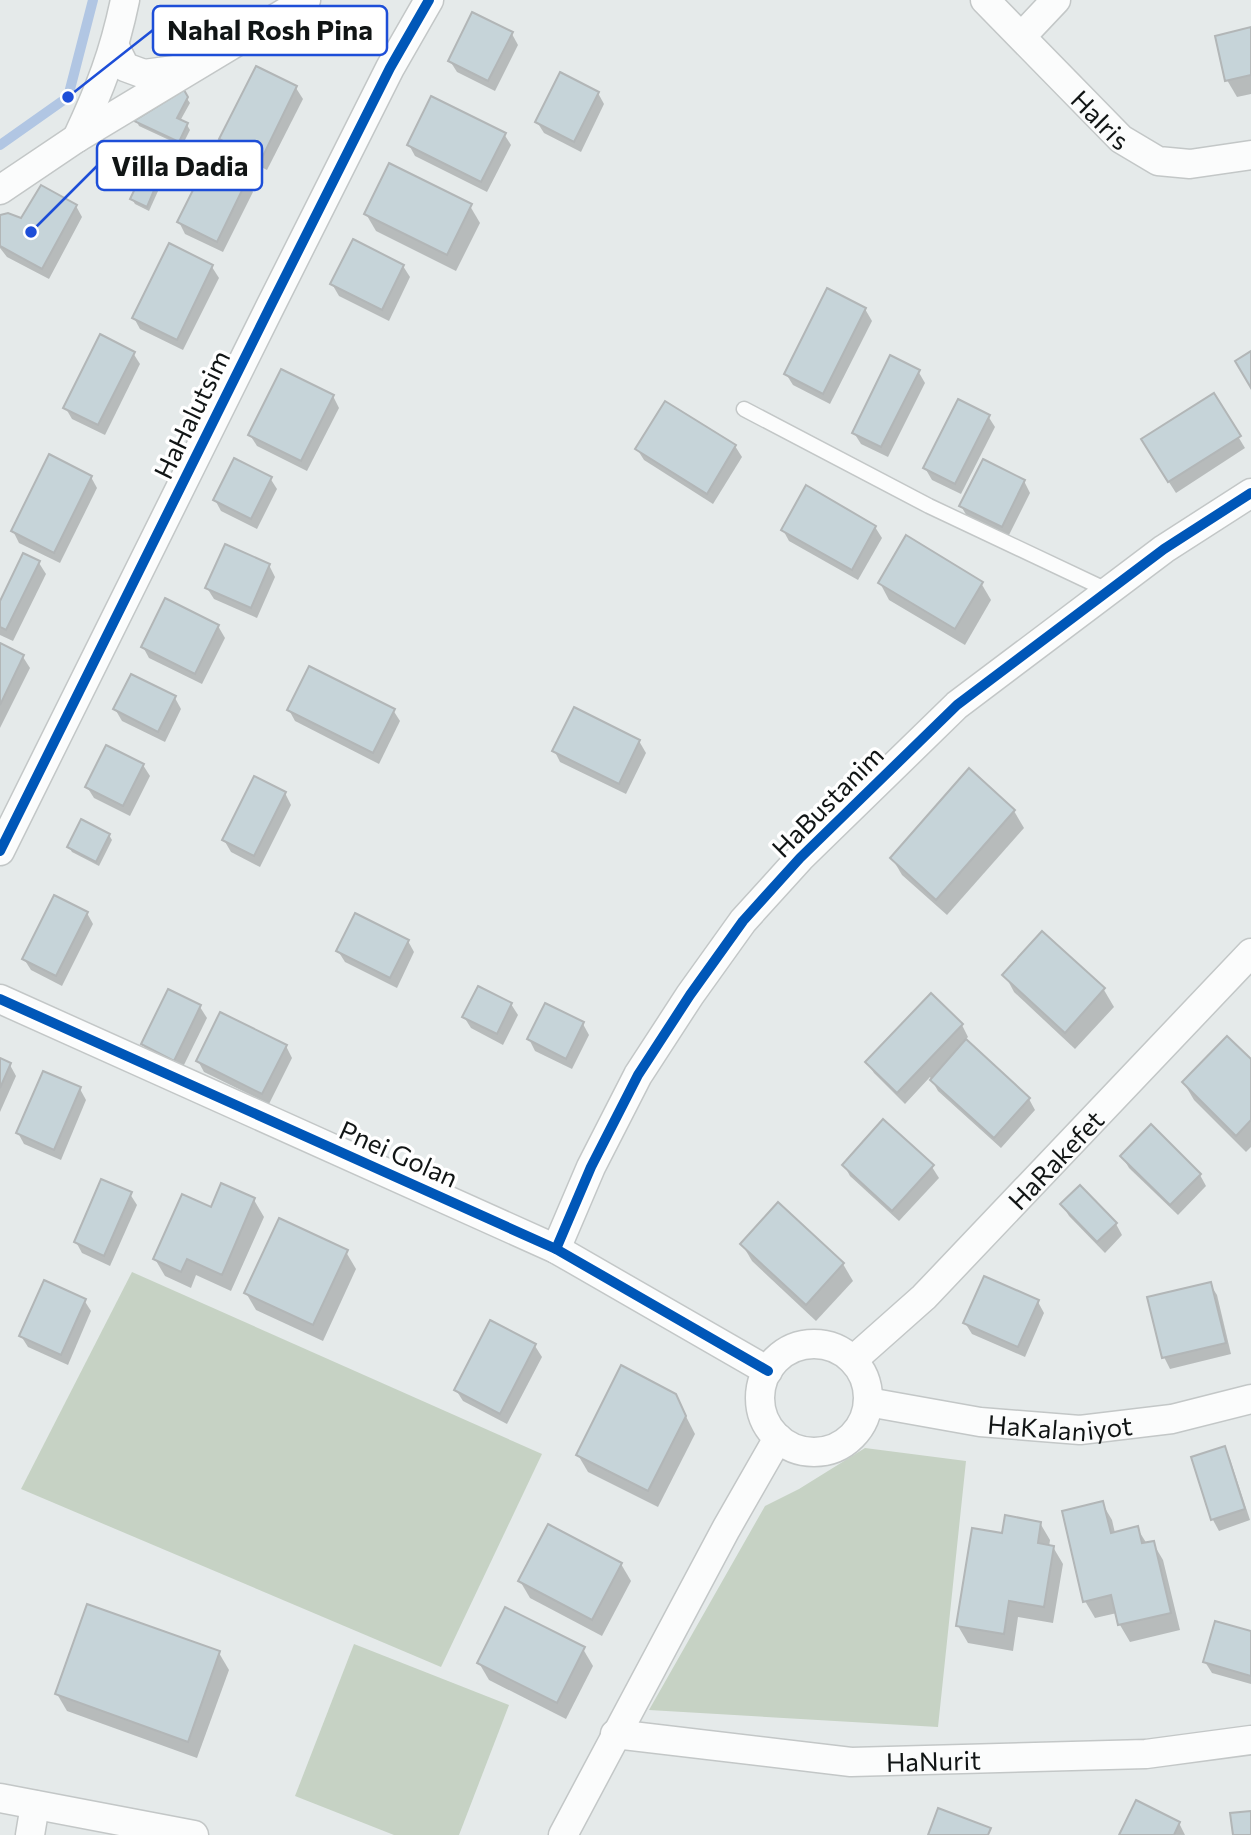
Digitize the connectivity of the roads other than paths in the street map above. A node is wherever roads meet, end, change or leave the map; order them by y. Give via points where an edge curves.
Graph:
1 (125, 0) edge
2 (306, 0) edge
3 (429, 0) edge
4 (985, 0) edge
5 (1056, 0) edge
6 (1022, 36) junction
7 (115, 47) junction
8 (198, 66) junction
9 (77, 138) junction
10 (1251, 155) edge
11 (0, 190) edge
12 (744, 409) dead end
13 (1251, 493) edge
14 (1109, 591) junction
15 (0, 851) edge
16 (1251, 953) edge
17 (0, 999) edge
18 (556, 1249) junction
19 (853, 1360) junction
20 (768, 1371) junction
21 (1251, 1399) edge
22 (868, 1402) junction
23 (778, 1438) junction
24 (615, 1734) junction
25 (1251, 1740) edge
26 (0, 1798) edge
27 (35, 1805) junction
28 (30, 1835) edge
29 (194, 1835) edge
30 (564, 1835) edge

1 - 7 street
2 - 8 street
3 - 15 street, HaHalutsim via 390,68
4 - 6 street, HaIris
5 - 6 street
6 - 10 street, HaIris via 1121,139 1158,160 1190,164
7 - 8 street via 125,67 144,75
7 - 9 street
8 - 9 street
9 - 11 street
12 - 14 lane via 929,506
13 - 14 street, HaBustanim
14 - 18 street, HaBustanim via 957,705 800,858 743,921 638,1075
16 - 19 street, HaRakefet via 924,1297
17 - 18 street, Pnei Golan
18 - 20 street, Pnei Golan
19 - 20 street via 832,1347 808,1344 778,1358
19 - 22 street via 862,1372
20 - 23 street via 761,1406
21 - 22 street, HaKalaniyot via 1172,1419 1080,1430 980,1422
22 - 23 street via 855,1433 826,1451 793,1448
23 - 24 street
24 - 25 street, HaNurit via 851,1762 1146,1754
24 - 30 street
26 - 27 street
27 - 28 street
27 - 29 street

